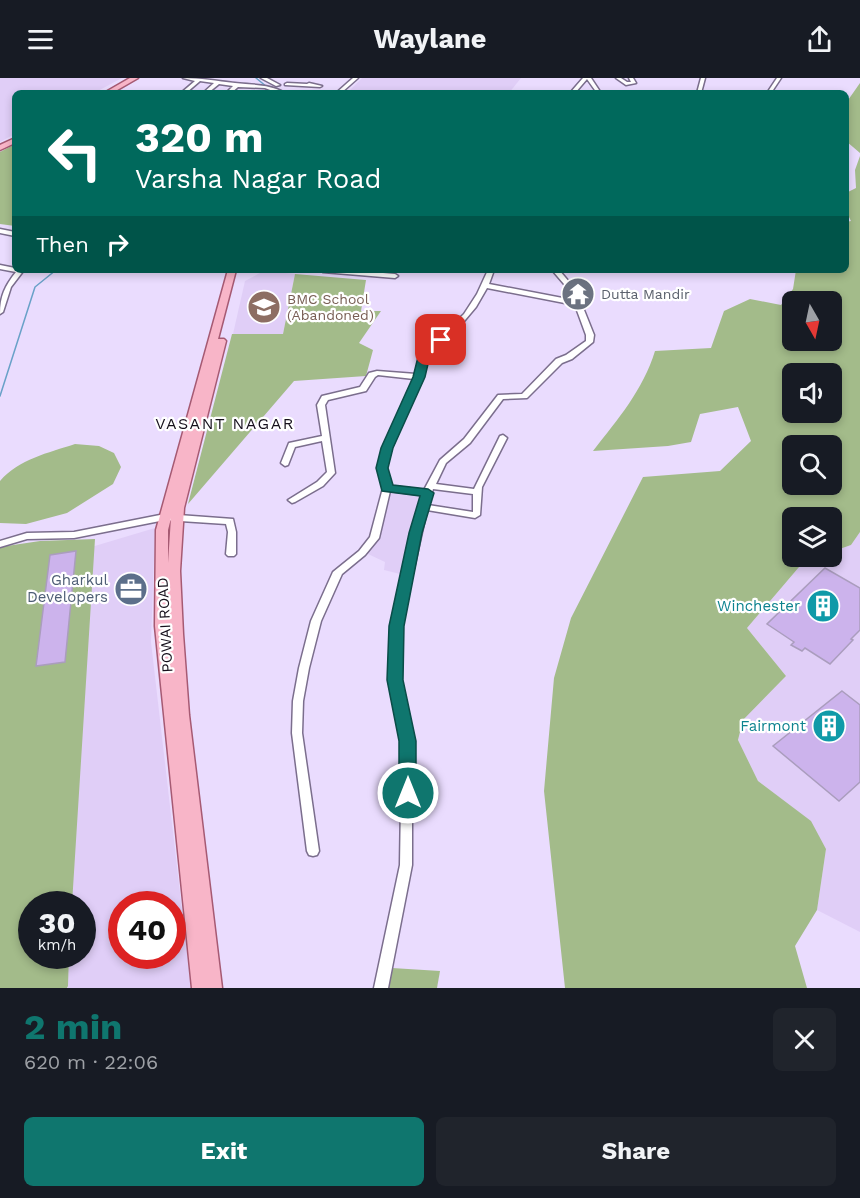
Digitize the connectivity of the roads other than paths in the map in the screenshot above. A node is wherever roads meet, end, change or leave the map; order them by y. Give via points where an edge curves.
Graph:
1 (125, 78) edge
2 (135, 78) edge
3 (185, 78) edge
4 (263, 78) edge
5 (356, 78) edge
6 (618, 78) edge
7 (630, 78) edge
8 (591, 79) edge
9 (199, 80) junction
10 (218, 82) junction
11 (309, 84) dead end
12 (236, 85) junction
13 (282, 85) junction
14 (103, 90) edge
15 (113, 90) edge
16 (187, 90) edge
17 (209, 90) edge
18 (231, 90) edge
19 (275, 90) edge
20 (303, 90) edge
21 (342, 90) edge
22 (576, 90) edge
23 (602, 90) edge
24 (19, 273) edge
25 (231, 273) edge
26 (239, 273) edge
27 (359, 273) edge
28 (490, 273) edge
29 (558, 273) edge
30 (395, 276) dead end
31 (486, 286) junction
32 (3, 291) edge
33 (577, 303) junction
34 (0, 312) edge
35 (419, 377) junction
36 (326, 438) junction
37 (503, 438) dead end
38 (188, 453) junction
39 (285, 463) dead end
40 (387, 488) junction
41 (430, 489) junction
42 (478, 492) junction
43 (292, 500) dead end
44 (423, 507) junction
45 (171, 518) junction
46 (0, 544) edge
47 (231, 554) dead end
48 (313, 851) dead end
49 (204, 959) junction
50 (201, 988) edge
51 (213, 988) edge
52 (381, 988) edge

1 - 14 main road
2 - 15 main road
3 - 9 street
4 - 13 street
5 - 21 street
6 - 7 street via 626,84 634,83
8 - 22 street
8 - 23 street
9 - 10 street
9 - 16 street
10 - 12 street
10 - 17 street
11 - 13 street via 320,86
12 - 18 street
12 - 19 street
13 - 20 street
24 - 32 street
25 - 38 main road, POWAI ROAD
26 - 38 main road, POWAI ROAD
27 - 30 street
28 - 31 street
29 - 33 street via 573,290
31 - 33 street
31 - 35 street via 475,307 450,333 426,349
32 - 34 street
33 - 41 street via 590,342 559,361 524,396 501,397 466,441 443,462
35 - 36 street via 377,373 363,389 325,398 321,405
35 - 40 street via 387,448 382,468
36 - 39 street via 292,445
36 - 43 street via 331,473
37 - 42 street
38 - 45 main road, POWAI ROAD
40 - 41 street
40 - 48 street via 374,538 338,572 316,621 304,668 297,733
41 - 42 street
41 - 44 street
42 - 44 street via 475,515
44 - 52 street via 396,626 395,680 407,741 407,846 401,900
45 - 46 street via 75,535 27,536
45 - 47 street via 230,521
45 - 49 main road, POWAI ROAD via 180,680
49 - 50 main road, POWAI ROAD
49 - 51 main road, POWAI ROAD

